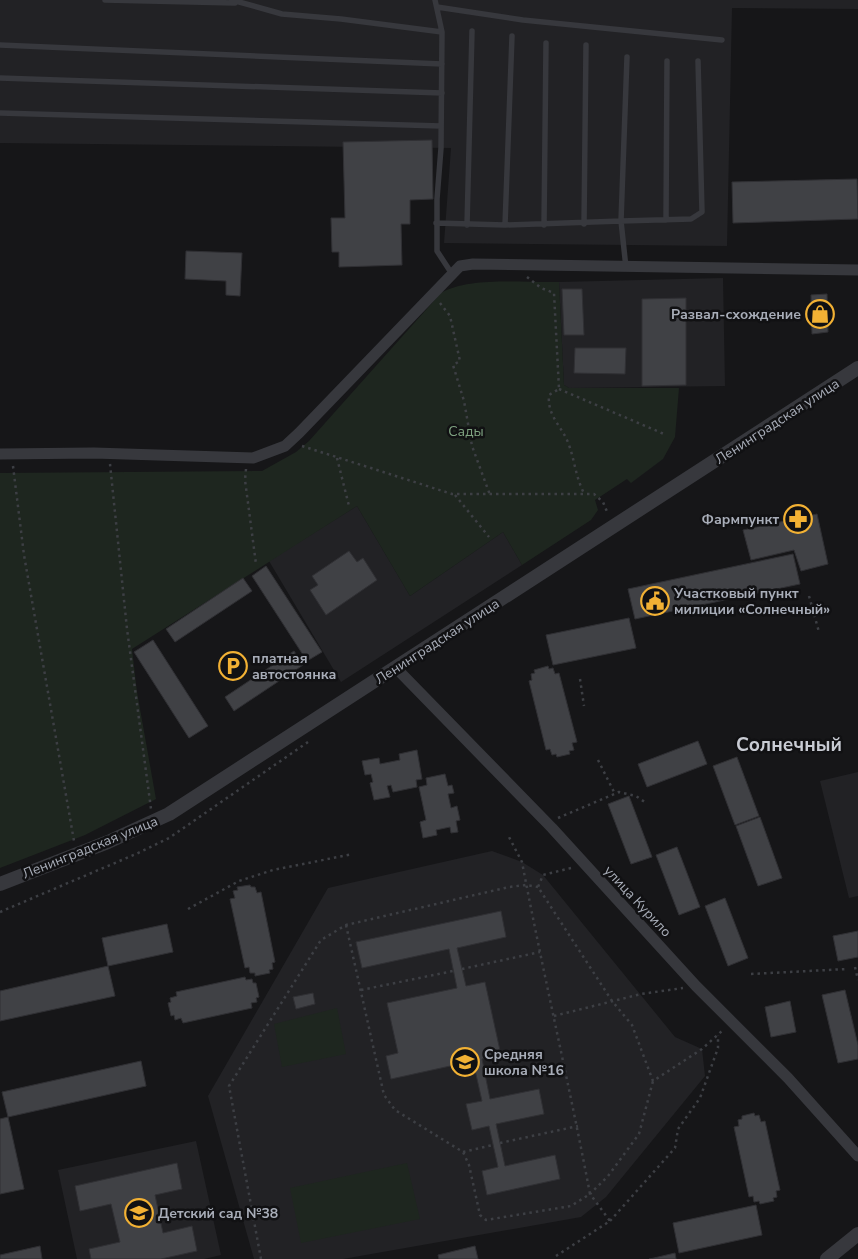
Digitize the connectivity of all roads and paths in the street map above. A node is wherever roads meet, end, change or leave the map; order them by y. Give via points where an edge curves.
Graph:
1 (105, 0) edge
2 (232, 0) edge
3 (435, 0) edge
4 (244, 4) junction
5 (437, 7) junction
6 (472, 31) dead end
7 (442, 32) junction
8 (512, 36) dead end
9 (722, 40) dead end
10 (546, 43) dead end
11 (0, 45) edge
12 (586, 45) dead end
13 (627, 57) dead end
14 (667, 61) dead end
15 (698, 61) dead end
16 (442, 64) junction
17 (0, 78) edge
18 (442, 93) junction
19 (0, 113) edge
20 (441, 126) junction
21 (666, 220) junction
22 (621, 221) junction
23 (436, 223) junction
24 (584, 224) junction
25 (467, 225) junction
26 (506, 225) junction
27 (544, 225) junction
28 (511, 265) junction
29 (626, 268) junction
30 (858, 270) edge
31 (452, 274) junction
32 (432, 294) junction
33 (858, 368) edge
34 (559, 389) junction
35 (664, 434) dead end
36 (289, 442) junction
37 (6, 454) edge
38 (109, 454) junction
39 (250, 458) junction
40 (337, 458) junction
41 (456, 494) junction
42 (490, 495) junction
43 (585, 495) junction
44 (348, 506) dead end
45 (614, 527) junction
46 (489, 537) dead end
47 (256, 564) dead end
48 (809, 596) dead end
49 (819, 632) dead end
50 (396, 668) junction
51 (580, 679) dead end
52 (584, 706) dead end
53 (598, 760) dead end
54 (615, 794) junction
55 (646, 803) dead end
56 (547, 822) junction
57 (154, 823) junction
58 (509, 837) dead end
59 (353, 854) dead end
60 (76, 855) junction
61 (584, 865) junction
62 (0, 884) edge
63 (526, 885) junction
64 (538, 887) junction
65 (188, 909) dead end
66 (346, 925) junction
67 (540, 952) junction
68 (855, 967) dead end
69 (462, 969) dead end
70 (847, 969) dead end
71 (453, 971) dead end
72 (751, 974) dead end
73 (858, 980) edge
74 (696, 986) junction
75 (361, 990) junction
76 (612, 1001) junction
77 (554, 1016) junction
78 (731, 1022) junction
79 (718, 1034) junction
80 (652, 1081) junction
81 (578, 1126) junction
82 (500, 1143) dead end
83 (493, 1145) dead end
84 (463, 1152) junction
85 (858, 1156) edge
86 (590, 1194) junction
87 (610, 1221) junction
88 (858, 1234) edge
89 (556, 1256) dead end
90 (261, 1259) edge
91 (827, 1259) edge

1 - 4 lane
2 - 4 lane
3 - 5 lane
4 - 7 lane via 282,14 340,18
5 - 7 lane
5 - 9 lane via 523,20
6 - 25 lane
7 - 16 lane
8 - 26 lane
10 - 27 lane
11 - 16 lane
12 - 24 lane
13 - 22 lane
14 - 21 lane
15 - 21 lane via 702,212 692,219
16 - 18 lane
17 - 18 lane
18 - 20 lane
19 - 20 lane
20 - 23 lane
21 - 22 lane
22 - 24 lane
22 - 29 lane
23 - 25 lane
23 - 31 lane via 437,251
24 - 27 lane
25 - 26 lane
26 - 27 lane
28 - 29 street
28 - 31 street via 472,264 460,266
28 - 34 path via 554,293
29 - 30 street
31 - 32 street
32 - 36 street
32 - 42 path via 450,316 460,361 453,365 464,400 472,446
33 - 45 street, Ленинградская улица
34 - 35 path
34 - 43 path via 549,395 551,415 570,446 578,484
36 - 39 street via 264,455
36 - 40 path
37 - 38 street
37 - 60 path
38 - 39 street
38 - 57 path via 127,628 148,799
39 - 47 path via 245,480
40 - 41 path
40 - 44 path
41 - 42 path
41 - 46 path
42 - 43 path
43 - 45 path via 594,494 603,502
45 - 50 street, Ленинградская улица
48 - 49 path
50 - 56 street, улица Курило
50 - 57 street, Ленинградская улица
51 - 52 path
53 - 54 path
54 - 55 path via 636,796
54 - 56 path
56 - 61 street, улица Курило
57 - 60 street, Ленинградская улица
58 - 63 path via 522,862
59 - 65 path via 273,870 239,881
60 - 62 street, Ленинградская улица
61 - 64 path via 543,875
61 - 74 street, улица Курило
63 - 64 path
63 - 66 path
63 - 67 path
64 - 76 path
66 - 75 path
66 - 90 path via 321,940 229,1086
67 - 69 path
67 - 77 path
68 - 73 path
70 - 72 path
71 - 75 path
74 - 76 path
74 - 78 street, улица Курило
75 - 84 path via 384,1095 395,1110
76 - 77 path
76 - 80 path via 632,1025
77 - 81 path
78 - 79 path
78 - 85 street, улица Курило via 788,1078
79 - 80 path
79 - 87 path via 718,1048 700,1098 678,1129 675,1148
80 - 86 path via 639,1134 608,1176
81 - 82 path
81 - 86 path
83 - 84 path
84 - 86 path via 470,1165 480,1214 486,1220 571,1206
86 - 87 path
87 - 89 path
88 - 91 street

